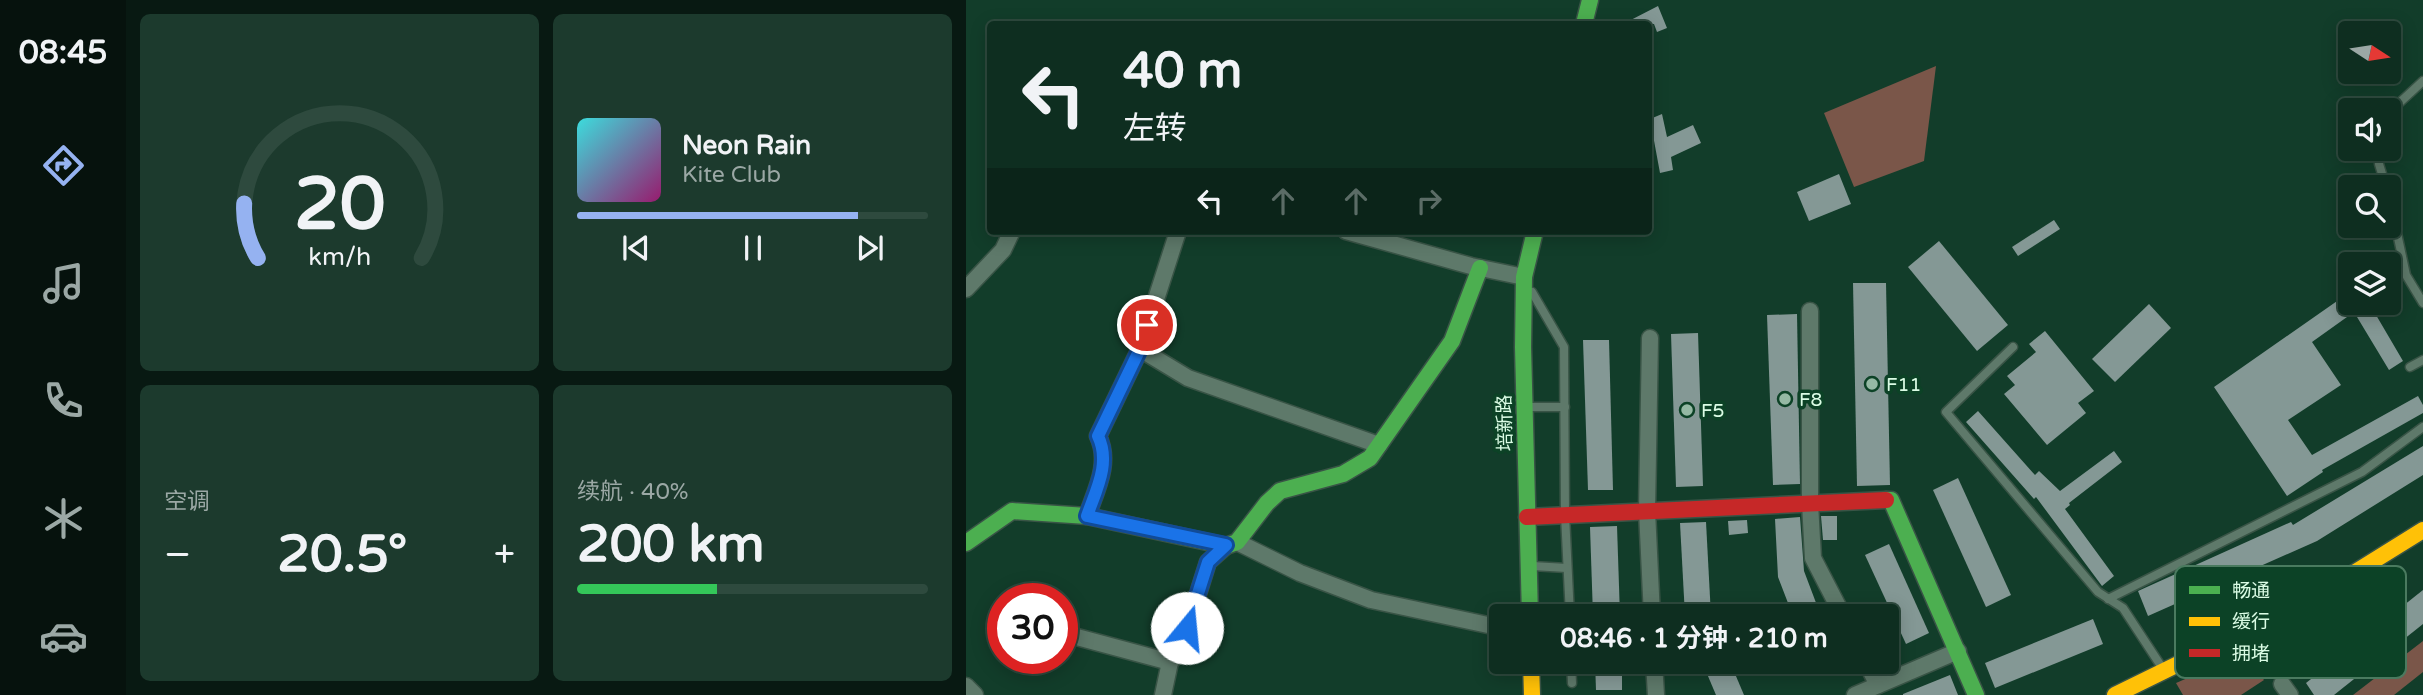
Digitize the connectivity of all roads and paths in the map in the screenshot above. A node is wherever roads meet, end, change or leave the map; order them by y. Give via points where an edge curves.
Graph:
1 (1590, 0) edge
2 (1585, 21) edge
3 (2423, 81) edge
4 (2401, 102) edge
5 (1010, 235) edge
6 (1177, 235) edge
7 (1360, 235) edge
8 (1534, 235) edge
9 (2398, 238) edge
10 (1480, 268) junction
11 (1524, 277) junction
12 (966, 289) edge
13 (2423, 303) edge
14 (1810, 311) dead end
15 (1650, 338) dead end
16 (2013, 347) dead end
17 (1140, 349) junction
18 (2423, 360) edge
19 (2410, 367) dead end
20 (1524, 407) junction
21 (1565, 407) junction
22 (2423, 427) edge
23 (1379, 445) junction
24 (1810, 503) junction
25 (1647, 511) junction
26 (1565, 515) junction
27 (1087, 516) junction
28 (1527, 517) junction
29 (2423, 530) edge
30 (966, 543) edge
31 (1232, 544) junction
32 (1528, 566) junction
33 (2365, 566) edge
34 (1567, 568) junction
35 (2108, 599) junction
36 (1530, 604) edge
37 (1569, 604) edge
38 (1651, 604) edge
39 (1837, 604) edge
40 (1489, 625) edge
41 (1078, 637) edge
42 (1958, 651) junction
43 (1170, 662) junction
44 (2175, 666) edge
45 (2164, 671) junction
46 (1531, 674) edge
47 (1572, 674) edge
48 (1655, 674) edge
49 (1872, 674) edge
50 (1572, 683) dead end
51 (1878, 685) junction
52 (966, 686) edge
53 (975, 695) edge
54 (1163, 695) edge
55 (1532, 695) edge
56 (1656, 695) edge
57 (1855, 695) edge
58 (1976, 695) edge
59 (2115, 695) edge

1 - 2 main road
3 - 4 lane
5 - 12 street via 1003,250
6 - 17 street
7 - 10 street
8 - 11 main road, 培新路
9 - 13 lane via 2406,275
10 - 11 street
10 - 23 main road via 1452,341
11 - 20 main road, 培新路
11 - 21 lane via 1564,347
14 - 24 street
15 - 25 street
16 - 35 lane via 1945,412
17 - 23 street via 1188,378
17 - 27 street via 1098,436 1105,450 1102,474
18 - 19 lane
20 - 21 lane
20 - 28 main road, 培新路
21 - 26 lane
22 - 35 lane via 2362,472
23 - 31 main road via 1370,458 1343,474 1280,491
24 - 25 main road
24 - 39 street via 1813,558
24 - 42 main road via 1891,500
25 - 26 main road
25 - 38 street
26 - 28 main road
26 - 34 lane
27 - 30 main road via 1012,511
27 - 31 main road
28 - 32 main road, 培新路
29 - 33 main road
31 - 40 street via 1371,600
31 - 43 street via 1208,562 1180,651
32 - 34 lane
32 - 36 main road, 培新路
34 - 37 lane
35 - 45 lane via 2123,608
41 - 43 street
42 - 51 street
42 - 58 main road
43 - 54 street
44 - 45 main road
45 - 59 main road
46 - 55 main road
47 - 50 lane
48 - 56 street
49 - 51 street
51 - 57 street
52 - 53 street

